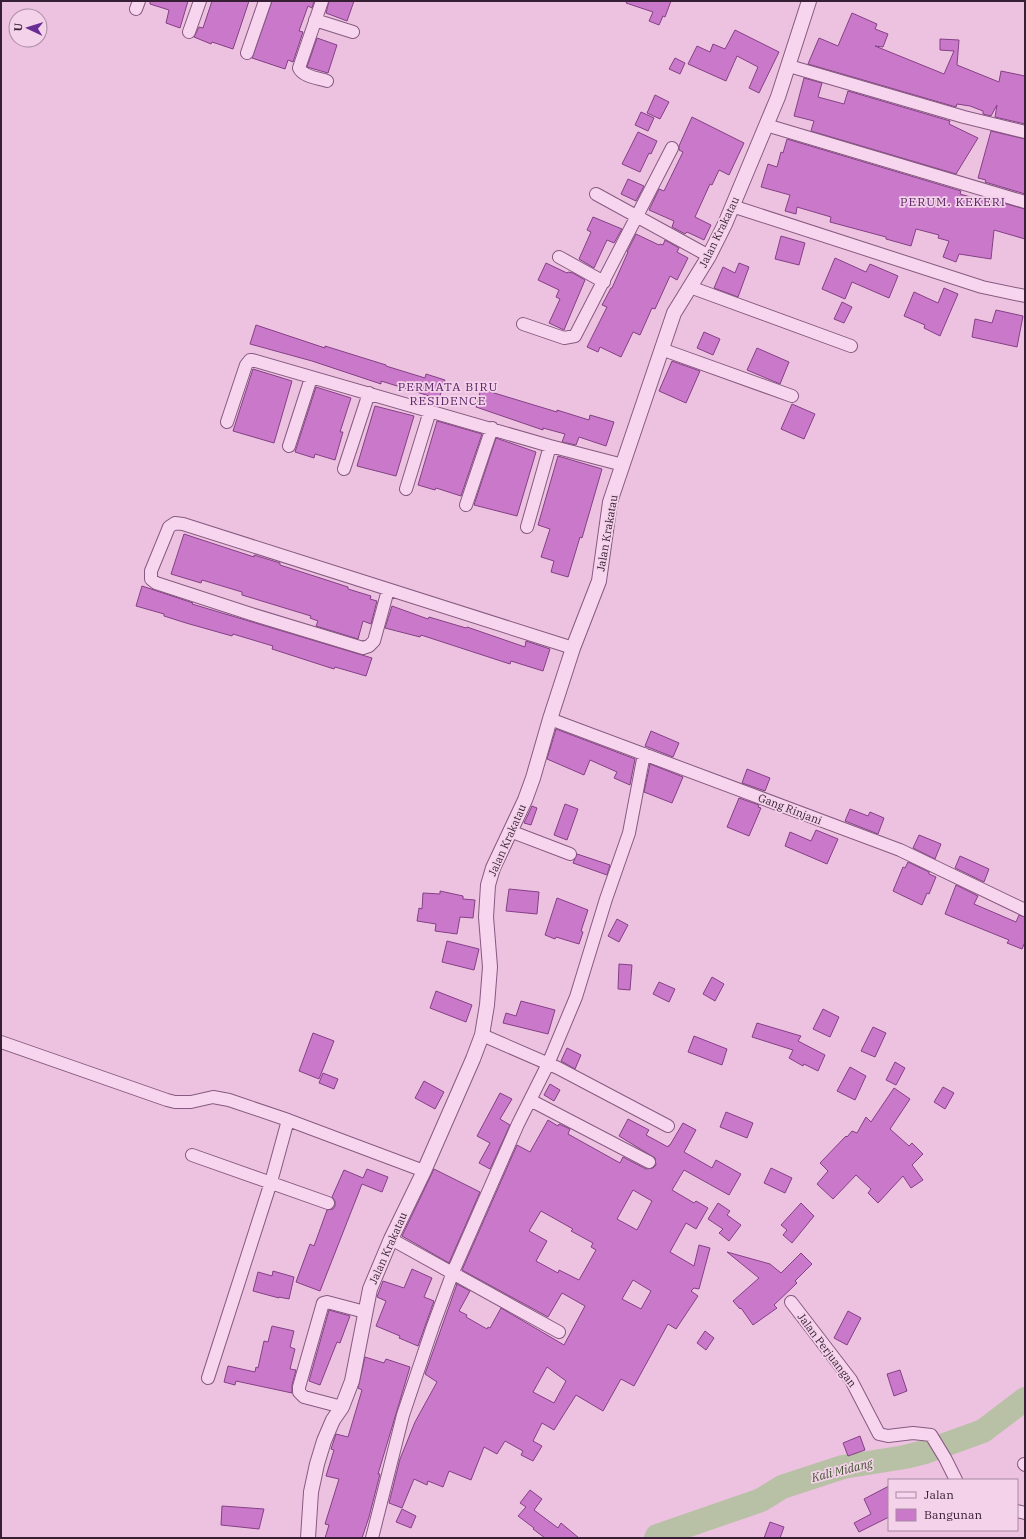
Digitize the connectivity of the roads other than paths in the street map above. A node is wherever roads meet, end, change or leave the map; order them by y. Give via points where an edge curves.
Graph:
1 (200, 1) edge
2 (265, 1) edge
3 (322, 1) edge
4 (809, 1) edge
5 (315, 20) junction
6 (189, 32) dead end
7 (353, 32) dead end
8 (247, 53) dead end
9 (789, 66) junction
10 (328, 81) dead end
11 (766, 125) junction
12 (1025, 132) edge
13 (672, 148) dead end
14 (596, 194) dead end
15 (1025, 202) edge
16 (732, 206) junction
17 (636, 216) junction
18 (709, 256) junction
19 (559, 258) dead end
20 (604, 282) junction
21 (690, 286) junction
22 (1025, 296) edge
23 (523, 324) dead end
24 (851, 346) dead end
25 (661, 349) junction
26 (311, 378) junction
27 (369, 393) junction
28 (792, 396) dead end
29 (430, 411) junction
30 (227, 422) dead end
31 (492, 428) junction
32 (289, 446) dead end
33 (550, 446) junction
34 (623, 465) junction
35 (344, 468) dead end
36 (406, 489) dead end
37 (466, 505) dead end
38 (527, 527) dead end
39 (388, 590) junction
40 (573, 648) junction
41 (550, 719) junction
42 (644, 754) junction
43 (510, 831) junction
44 (570, 854) dead end
45 (1025, 910) edge
46 (482, 1035) junction
47 (1, 1042) edge
48 (548, 1064) junction
49 (530, 1100) junction
50 (288, 1120) junction
51 (668, 1126) dead end
52 (192, 1155) dead end
53 (649, 1162) dead end
54 (424, 1171) junction
55 (271, 1182) junction
56 (328, 1202) dead end
57 (391, 1239) junction
58 (453, 1272) junction
59 (790, 1302) dead end
60 (366, 1312) junction
61 (559, 1332) dead end
62 (208, 1378) dead end
63 (342, 1407) junction
64 (956, 1479) edge
65 (308, 1538) edge
66 (372, 1538) edge

1 - 6 street
2 - 8 street
3 - 5 street
4 - 9 street, Jalan Krakatau
5 - 7 street
5 - 10 street via 299,68 300,72
9 - 11 street, Jalan Krakatau
9 - 12 street
11 - 15 street
11 - 16 street, Jalan Krakatau
13 - 17 street
14 - 17 street
16 - 18 street, Jalan Krakatau
16 - 22 street via 982,287
17 - 18 street
17 - 20 street
18 - 21 street, Jalan Krakatau
19 - 20 street
20 - 23 street via 575,336 564,338
21 - 24 street
21 - 25 street, Jalan Krakatau via 674,313
25 - 28 street
25 - 34 street, Jalan Krakatau
26 - 27 street
26 - 30 street via 250,360 246,365
26 - 32 street
27 - 29 street
27 - 35 street
29 - 31 street
29 - 36 street
31 - 33 street
31 - 37 street
33 - 34 street
33 - 38 street
34 - 40 street, Jalan Krakatau via 610,502 599,581
39 - 39 street via 175,523 169,527 151,571 151,579 156,583 364,648 374,641
39 - 40 street
40 - 41 street, Jalan Krakatau
41 - 42 street, Gang Rinjani
41 - 43 street, Jalan Krakatau via 533,778
42 - 45 street, Gang Rinjani via 900,850
42 - 48 street via 626,844 576,997
43 - 44 street
43 - 46 street, Jalan Krakatau via 488,885 486,917 490,974
46 - 48 street
46 - 54 street, Jalan Krakatau
47 - 50 street via 167,1100 183,1103 218,1098
48 - 49 street
48 - 51 street
49 - 53 street
49 - 58 street
50 - 54 street
50 - 55 street
52 - 55 street
54 - 57 street, Jalan Krakatau
55 - 56 street
55 - 62 street
57 - 58 street
57 - 60 street, Jalan Krakatau via 370,1289
58 - 61 street
58 - 66 street via 403,1415
59 - 64 street, Jalan Perjuangan via 851,1380 879,1434 931,1435
60 - 63 street, Jalan Krakatau via 357,1360
60 - 63 street via 323,1303 299,1387 301,1395
63 - 65 street, Jalan Krakatau via 324,1441 317,1464 311,1492

